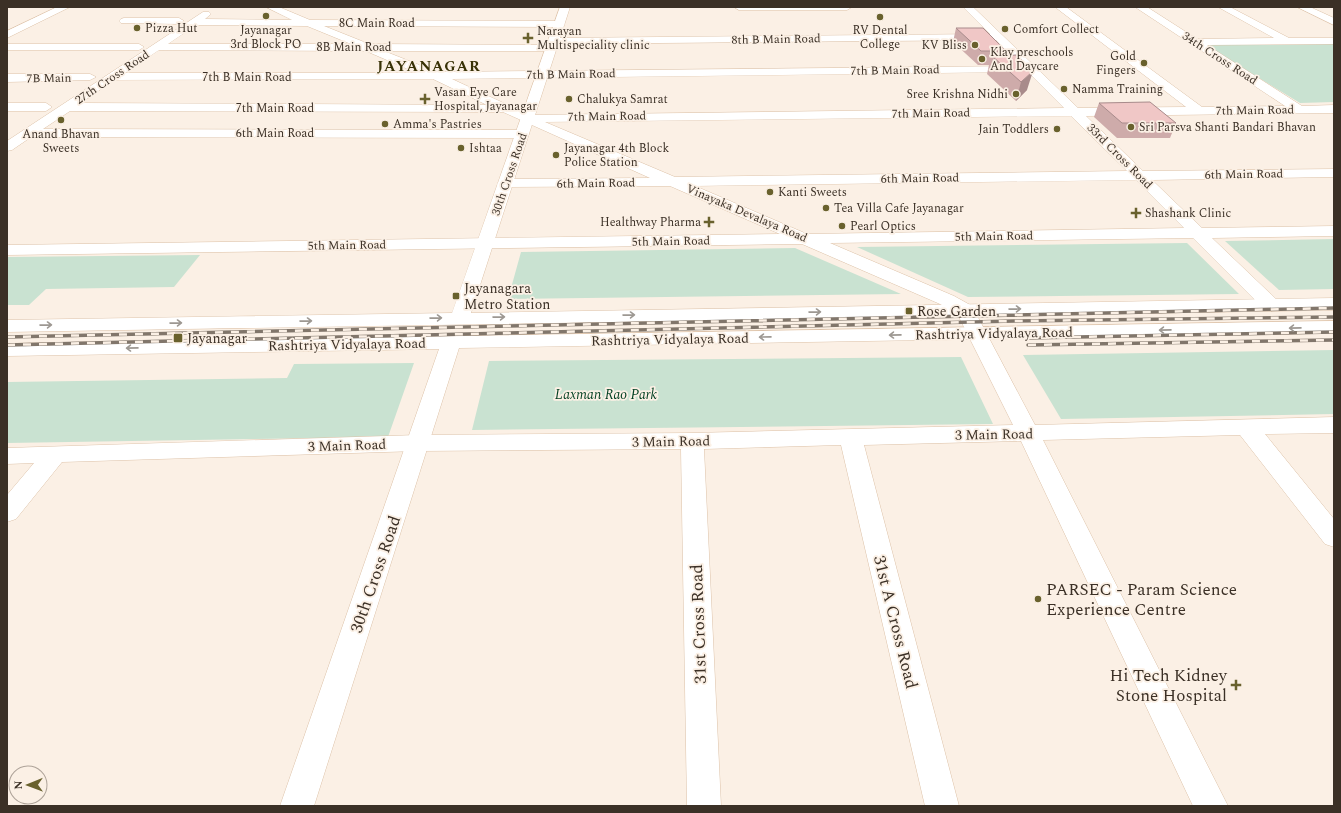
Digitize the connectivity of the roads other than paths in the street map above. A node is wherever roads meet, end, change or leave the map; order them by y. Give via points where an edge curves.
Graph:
1 (65, 7) edge
2 (200, 7) edge
3 (217, 7) edge
4 (271, 7) edge
5 (565, 7) edge
6 (739, 7) edge
7 (847, 7) edge
8 (968, 7) edge
9 (1060, 7) edge
10 (1140, 7) edge
11 (1223, 7) edge
12 (1302, 7) edge
13 (124, 21) dead end
14 (179, 21) junction
15 (194, 22) junction
16 (306, 22) junction
17 (1334, 22) edge
18 (560, 24) junction
19 (7, 35) edge
20 (998, 37) junction
21 (1288, 41) junction
22 (1334, 41) edge
23 (1195, 42) junction
24 (553, 44) junction
25 (139, 47) junction
26 (156, 47) junction
27 (7, 48) edge
28 (368, 48) junction
29 (1031, 69) junction
30 (542, 75) junction
31 (435, 76) junction
32 (90, 77) junction
33 (111, 77) junction
34 (7, 78) edge
35 (71, 90) dead end
36 (62, 103) junction
37 (7, 107) edge
38 (46, 107) junction
39 (276, 108) junction
40 (508, 109) junction
41 (1299, 109) junction
42 (1334, 109) edge
43 (1198, 110) junction
44 (1074, 112) junction
45 (26, 119) dead end
46 (525, 126) junction
47 (27, 133) junction
48 (249, 134) junction
49 (7, 147) edge
50 (1334, 173) edge
51 (1139, 176) junction
52 (674, 182) junction
53 (505, 184) junction
54 (1334, 231) edge
55 (1198, 233) junction
56 (805, 238) junction
57 (485, 243) junction
58 (7, 250) edge
59 (1334, 304) edge
60 (1271, 305) junction
61 (965, 310) junction
62 (460, 318) junction
63 (7, 326) edge
64 (1334, 327) edge
65 (978, 333) junction
66 (451, 343) junction
67 (7, 350) edge
68 (1334, 425) edge
69 (1247, 428) junction
70 (1029, 434) junction
71 (851, 437) junction
72 (692, 441) junction
73 (418, 443) junction
74 (55, 455) junction
75 (7, 456) edge
76 (7, 512) edge
77 (1334, 537) edge
78 (297, 806) edge
79 (704, 806) edge
80 (942, 806) edge
81 (1211, 806) edge

1 - 19 street
2 - 14 street, 27th Cross Road
3 - 15 street, 27th Cross Road
4 - 16 street, Vinayaka Devalaya Road
5 - 18 street, 30th Cross Road
6 - 7 street
8 - 20 street, 33rd Cross Road
9 - 43 street
10 - 23 street, 34th Cross Road
11 - 21 street
12 - 17 street
13 - 14 street
14 - 25 street, 27th Cross Road
15 - 16 street, 8C Main Road
15 - 26 street, 27th Cross Road
16 - 18 street, 8C Main Road
16 - 28 street, Vinayaka Devalaya Road
18 - 24 street, 30th Cross Road
20 - 24 street, 8th B Main Road
20 - 29 street, 33rd Cross Road
21 - 22 street
21 - 23 street
23 - 41 street, 34th Cross Road
24 - 28 street, 8B Main Road
24 - 30 street, 30th Cross Road
25 - 27 street
25 - 32 street, 27th Cross Road
26 - 28 street, 8B Main Road
26 - 33 street, 27th Cross Road
28 - 31 street, Vinayaka Devalaya Road
29 - 30 street, 7th B Main Road
29 - 44 street, 33rd Cross Road
30 - 31 street, 7th B Main Road
30 - 46 street, 30th Cross Road
31 - 33 street, 7th B Main Road
31 - 40 street, Vinayaka Devalaya Road
32 - 34 street, 7B Main
32 - 35 street, 27th Cross Road
33 - 36 street, 27th Cross Road
36 - 38 street, 27th Cross Road
36 - 39 street, 7th Main Road
36 - 47 street, 27th Cross Road
37 - 38 street
38 - 45 street, 27th Cross Road
39 - 40 street, 7th Main Road
39 - 48 street
40 - 46 street, Vinayaka Devalaya Road
41 - 42 street, 7th Main Road
41 - 43 street, 7th Main Road
43 - 44 street, 7th Main Road
44 - 46 street, 7th Main Road
44 - 51 street, 33rd Cross Road
46 - 48 street, 6th Main Road
46 - 52 street, Vinayaka Devalaya Road
46 - 53 street, 30th Cross Road
47 - 48 street, 6th Main Road
47 - 49 street, 27th Cross Road
50 - 51 street, 6th Main Road
51 - 52 street, 6th Main Road
51 - 55 street, 33rd Cross Road
52 - 53 street, 6th Main Road
52 - 56 street, Vinayaka Devalaya Road
53 - 57 street, 30th Cross Road
54 - 55 street, 5th Main Road
55 - 56 street, 5th Main Road
55 - 60 street, 33rd Cross Road
56 - 57 street, 5th Main Road
56 - 61 street, Vinayaka Devalaya Road
57 - 58 street, 5th Main Road
57 - 62 street, 30th Cross Road
59 - 60 street, Rashtriya Vidyalaya Road
61 -> 60 street, Rashtriya Vidyalaya Road
62 -> 61 street, Rashtriya Vidyalaya Road
61 - 65 street
63 -> 62 street, Rashtriya Vidyalaya Road
64 -> 65 street, Rashtriya Vidyalaya Road
65 -> 66 street, Rashtriya Vidyalaya Road
65 - 70 street
66 -> 67 street, Rashtriya Vidyalaya Road
66 - 73 street, 30th Cross Road
68 - 69 street, 3 Main Road
69 - 70 street, 3 Main Road
69 - 77 street
70 - 71 street, 3 Main Road
70 - 81 street
71 - 72 street, 3 Main Road
71 - 80 street, 31st A Cross Road
72 - 73 street, 3 Main Road
72 - 79 street, 31st Cross Road
73 - 74 street, 3 Main Road
73 - 78 street, 30th Cross Road
74 - 75 street, 3 Main Road
74 - 76 street

